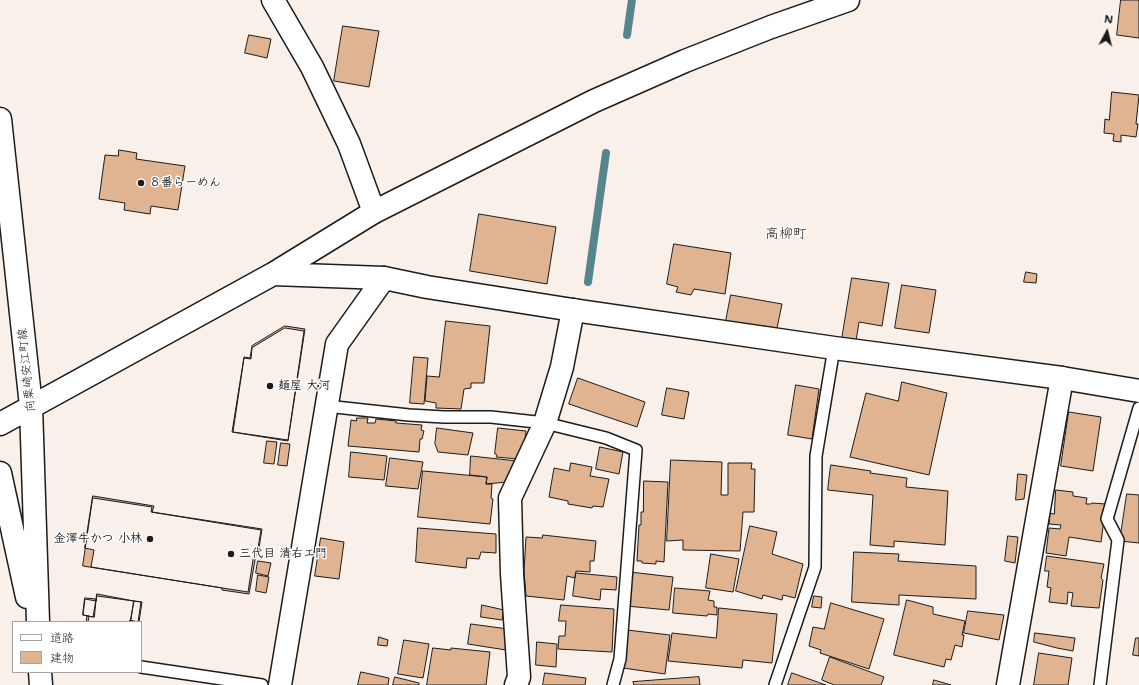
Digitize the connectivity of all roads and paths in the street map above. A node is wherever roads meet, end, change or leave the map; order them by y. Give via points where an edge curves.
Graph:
1 (273, 0) edge
2 (848, 0) edge
3 (0, 119) edge
4 (374, 212) junction
5 (273, 274) junction
6 (384, 278) junction
7 (573, 310) junction
8 (834, 348) junction
9 (1062, 378) junction
10 (1139, 391) edge
11 (31, 406) junction
12 (326, 406) junction
13 (1139, 408) edge
14 (545, 423) junction
15 (0, 424) edge
16 (0, 473) edge
17 (33, 621) edge
18 (38, 621) edge
19 (142, 667) edge
20 (40, 673) edge
21 (41, 685) edge
22 (262, 685) edge
23 (280, 685) edge
24 (516, 685) edge
25 (613, 685) edge
26 (776, 685) edge
27 (1008, 685) edge
28 (1100, 685) edge

1 - 4 street via 329,102 349,144
2 - 4 street via 685,61 594,101
3 - 11 street, 向粟崎安江町線
4 - 5 street
5 - 6 street
5 - 11 street
6 - 7 street
6 - 12 street via 337,344
7 - 8 street
7 - 14 street via 562,367
8 - 9 street
8 - 26 lane via 816,456 815,567
9 - 10 street
9 - 27 street
11 - 15 street
11 - 18 street, 向粟崎安江町線
12 - 14 lane via 409,416 491,417
12 - 23 street
13 - 28 lane via 1108,519 1118,540
14 - 24 street via 510,498 519,677
14 - 25 lane via 606,438 636,450 620,659
16 - 17 street
19 - 22 lane
20 - 21 street

